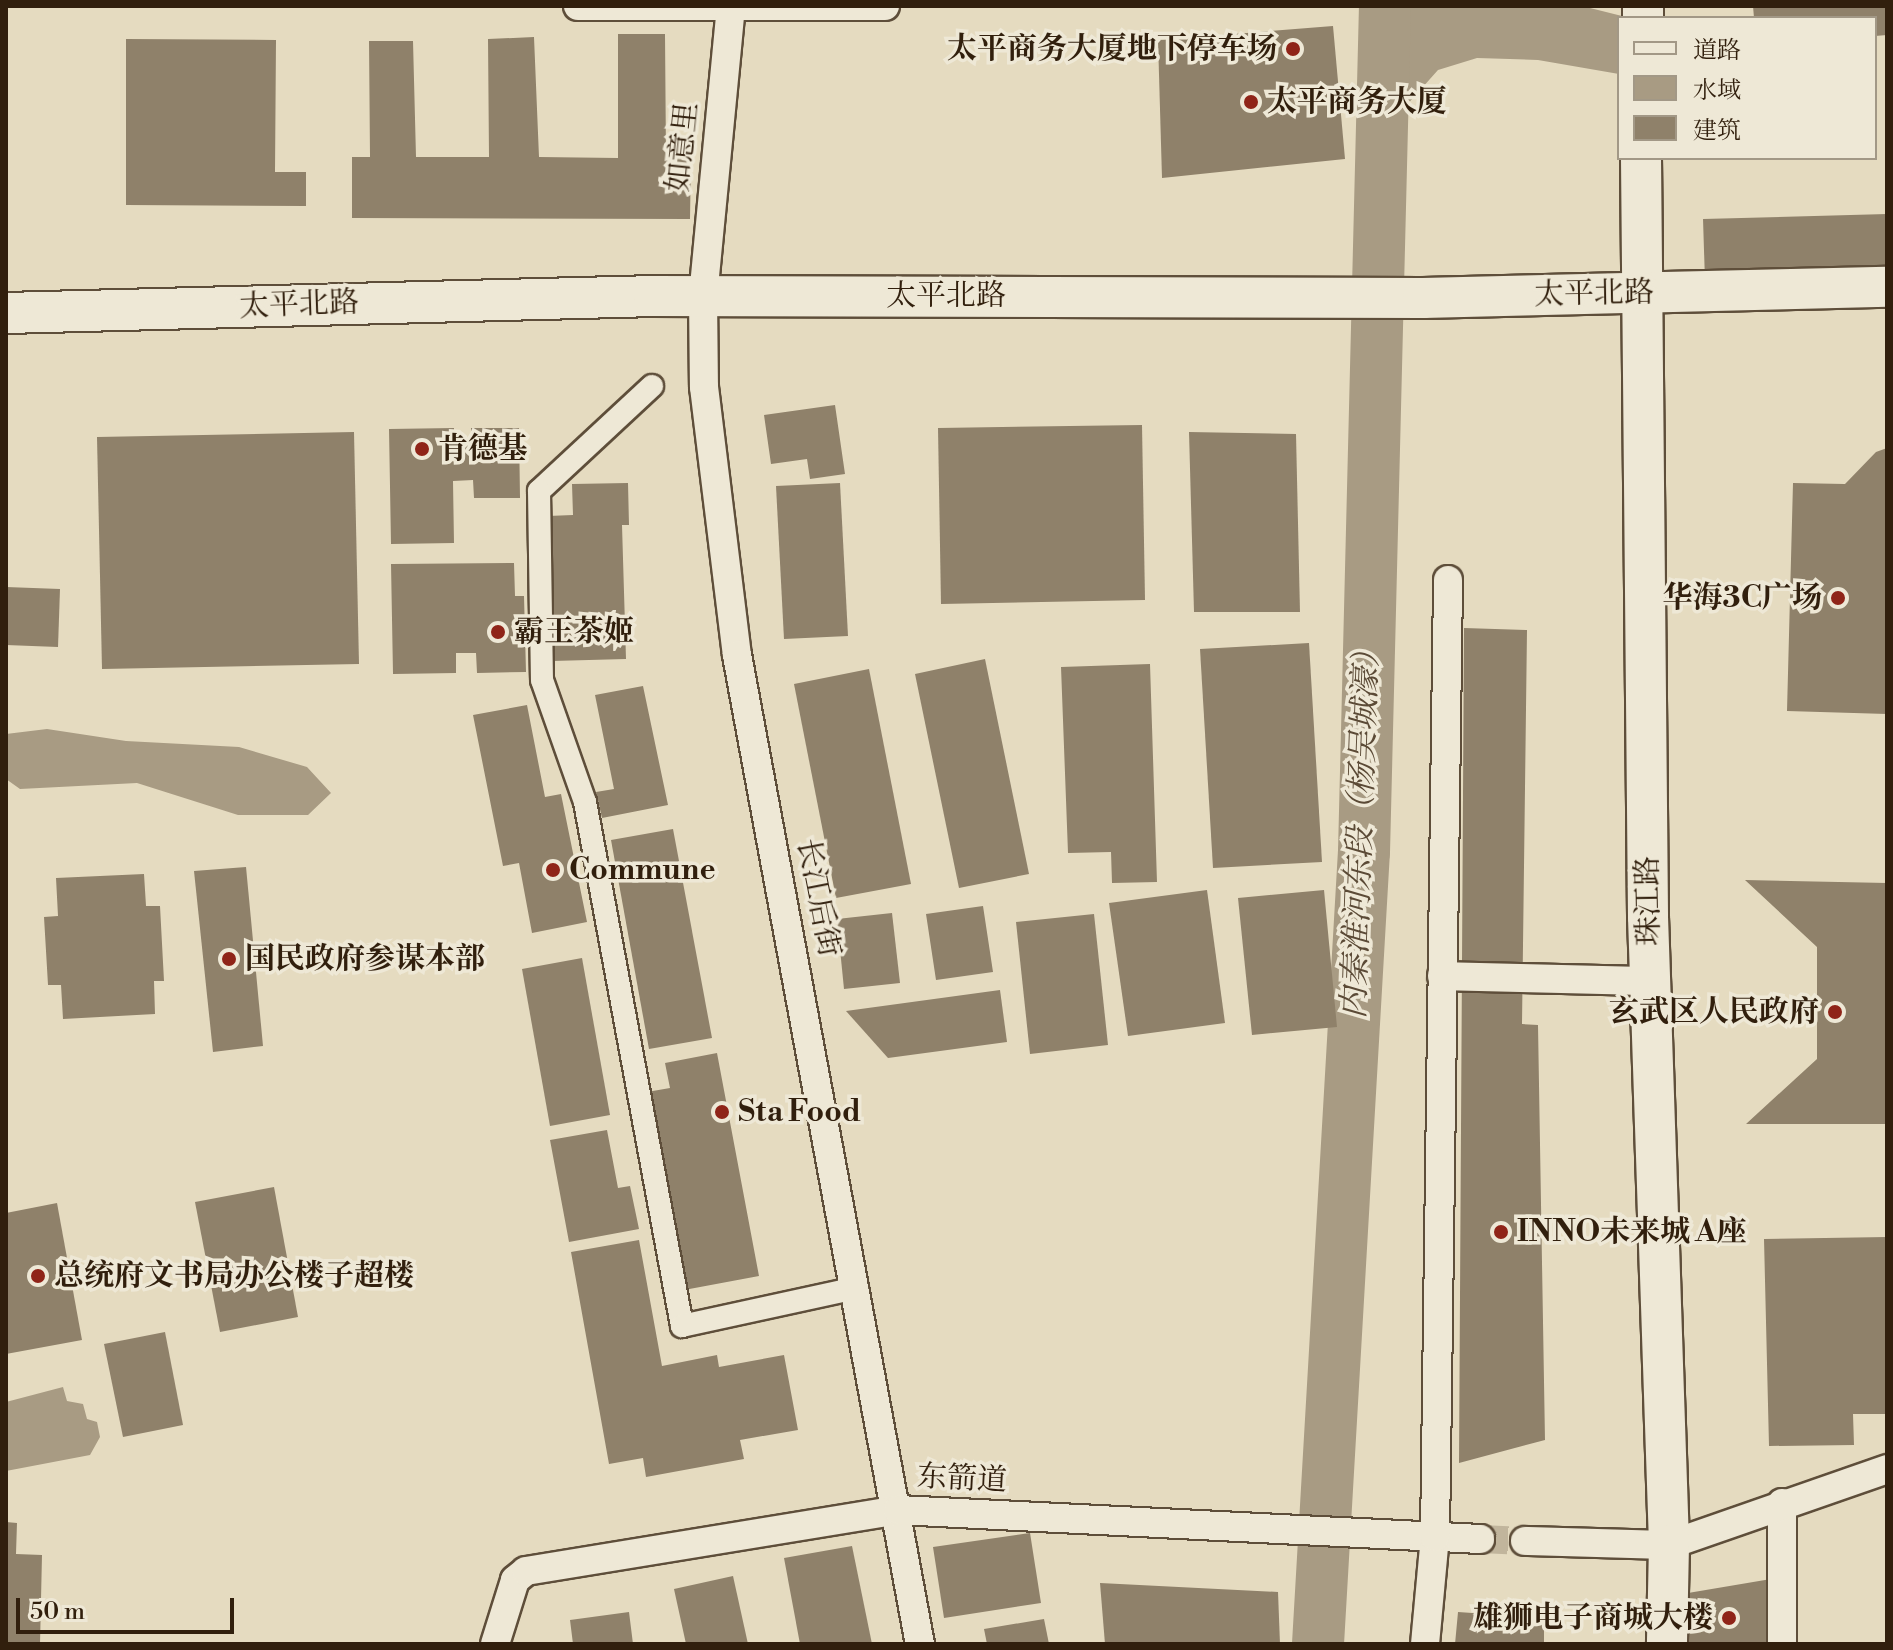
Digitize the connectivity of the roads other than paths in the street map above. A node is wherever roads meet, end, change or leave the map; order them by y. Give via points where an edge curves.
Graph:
1 (578, 6) edge
2 (885, 6) edge
3 (731, 8) edge
4 (1641, 160) edge
5 (1887, 287) edge
6 (1644, 293) junction
7 (703, 296) junction
8 (6, 313) edge
9 (652, 386) dead end
10 (1448, 580) dead end
11 (1442, 976) junction
12 (1650, 981) junction
13 (857, 1288) junction
14 (1887, 1469) edge
15 (1782, 1503) junction
16 (898, 1510) junction
17 (1435, 1537) junction
18 (1480, 1539) tunnel mouth
19 (1525, 1541) tunnel mouth
20 (1669, 1545) junction
21 (495, 1644) edge
22 (920, 1644) edge
23 (1425, 1644) edge
24 (1667, 1644) edge
25 (1782, 1644) edge

1 - 3 street
2 - 3 street
3 - 7 street, 如意里
4 - 6 main road, 珠江路
5 - 6 main road, 太平北路
6 - 7 main road, 太平北路 via 1423,298
6 - 12 main road, 珠江路
7 - 8 main road, 太平北路
7 - 13 street, 长江后街 via 704,387 737,655
9 - 13 street via 539,491 542,680 585,802 682,1326
10 - 11 street
11 - 12 street
11 - 17 street
12 - 20 main road, 珠江路
13 - 16 street, 长江后街
14 - 15 street
15 - 20 street
15 - 25 street
16 - 17 street, 东箭道
16 - 21 street, 东箭道 via 526,1571 515,1580
16 - 22 street, 长江后街
17 - 18 street, 东箭道
17 - 23 street
19 - 20 street
20 - 24 main road, 珠江路

